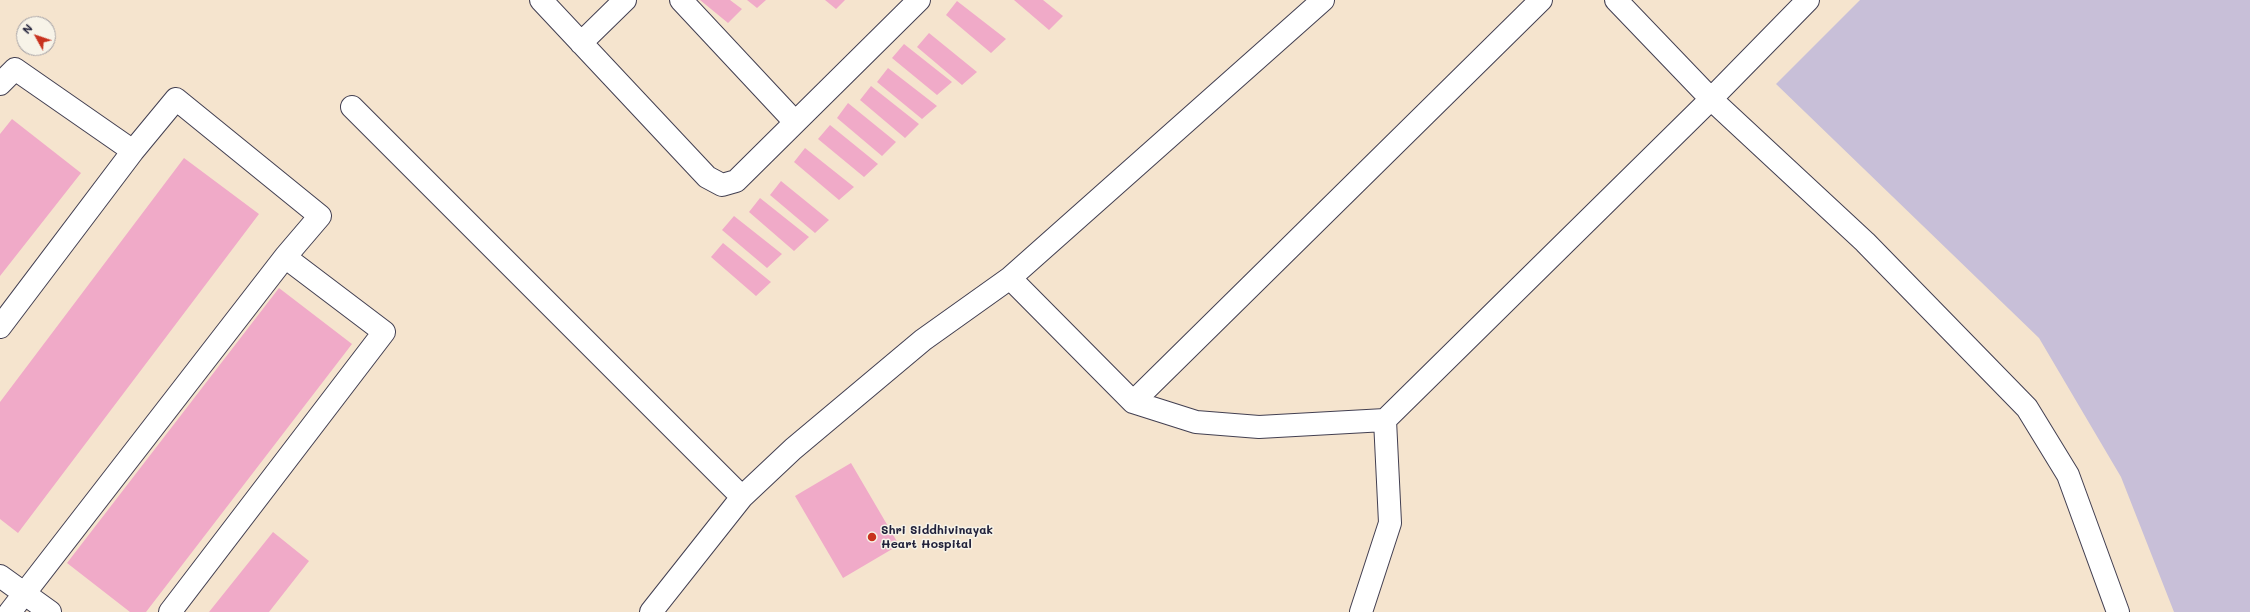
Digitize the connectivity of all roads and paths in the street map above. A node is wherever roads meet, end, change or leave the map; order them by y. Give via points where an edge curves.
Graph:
1 (541, 0) edge
2 (625, 0) edge
3 (681, 0) edge
4 (919, 0) edge
5 (1323, 0) edge
6 (1541, 0) edge
7 (1616, 0) edge
8 (1808, 0) edge
9 (581, 43) junction
10 (0, 84) edge
11 (1711, 99) junction
12 (352, 106) dead end
13 (795, 122) junction
14 (133, 150) junction
15 (285, 257) junction
16 (1010, 278) junction
17 (0, 327) edge
18 (1133, 402) junction
19 (1385, 420) junction
20 (742, 496) junction
21 (0, 576) edge
22 (25, 594) junction
23 (10, 612) edge
24 (50, 612) edge
25 (170, 612) edge
26 (652, 612) edge
27 (1361, 612) edge
28 (2118, 612) edge

1 - 9 street
2 - 9 street
3 - 13 street
4 - 13 street
5 - 16 street
6 - 18 street
7 - 11 street
8 - 11 street
9 - 13 street via 707,177 722,185 736,181
10 - 14 street via 15,69
11 - 19 street
11 - 28 street via 1865,242 2027,408 2068,475
12 - 20 street
14 - 15 street via 176,99 320,216
14 - 17 street
15 - 22 street
15 - 25 street via 384,332
16 - 18 street
16 - 20 street via 923,340
18 - 19 street via 1196,422 1259,427
19 - 27 street via 1390,523
20 - 26 street
21 - 22 street
22 - 23 street
22 - 24 street

